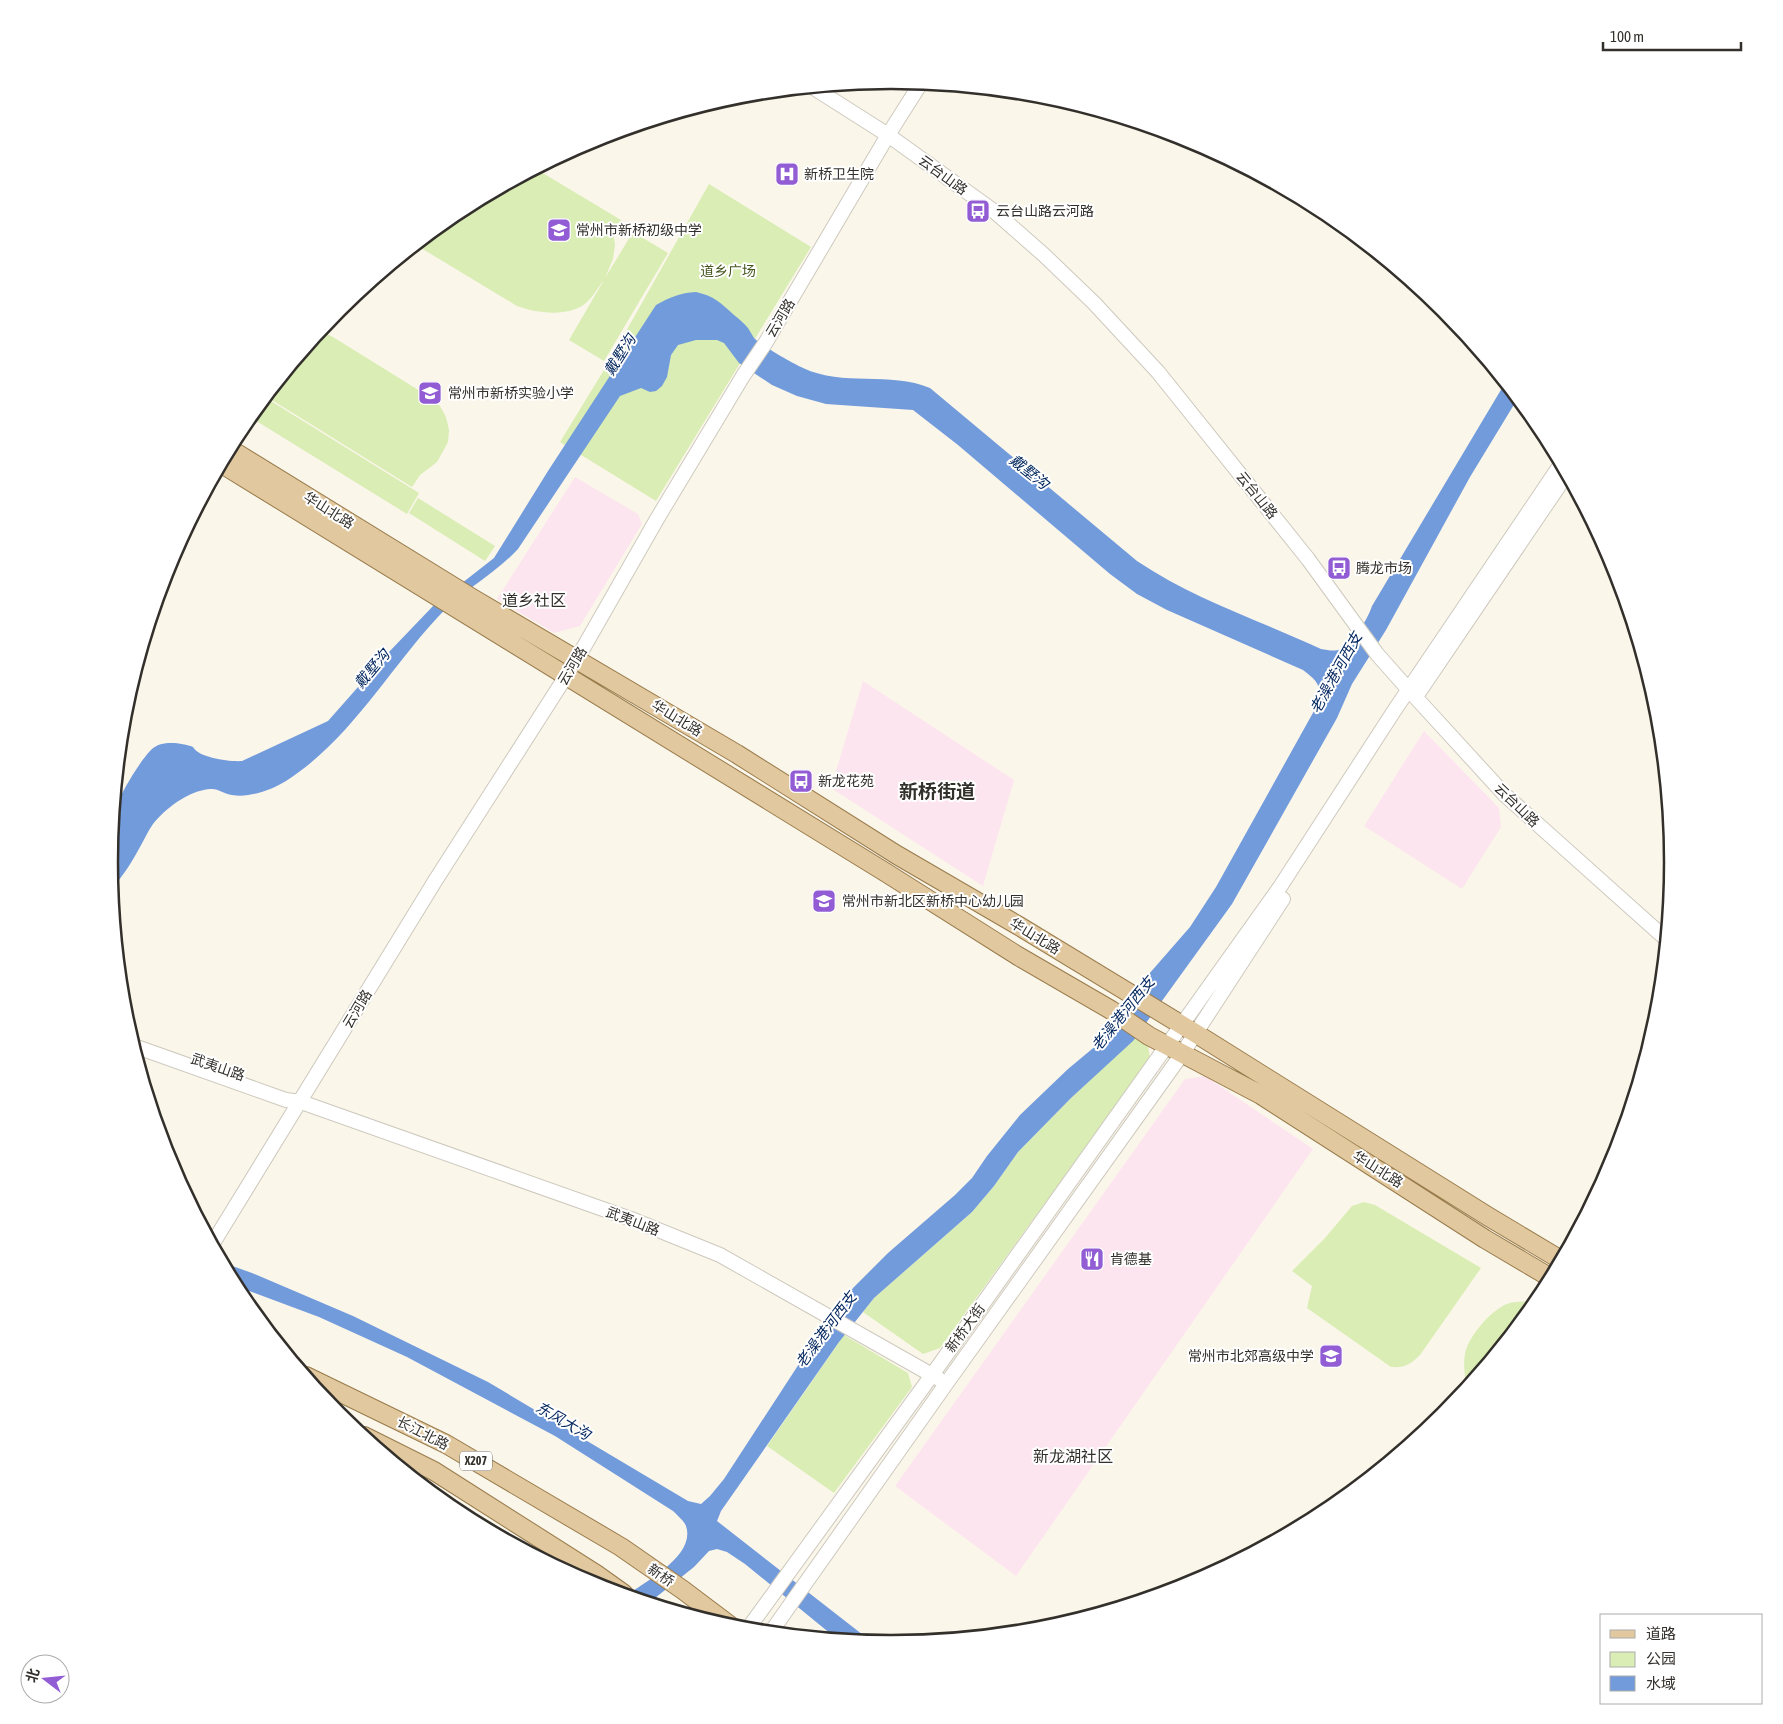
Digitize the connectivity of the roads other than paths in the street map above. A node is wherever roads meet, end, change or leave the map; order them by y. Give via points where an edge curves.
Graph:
1 (917, 89) edge
2 (820, 92) edge
3 (888, 135) junction
4 (236, 453) edge
5 (227, 467) edge
6 (1557, 469) edge
7 (1563, 478) edge
8 (438, 587) junction
9 (466, 604) junction
10 (577, 658) junction
11 (566, 675) junction
12 (1412, 693) junction
13 (1661, 934) edge
14 (1188, 1029) junction
15 (140, 1040) edge
16 (1167, 1046) junction
17 (142, 1049) edge
18 (1182, 1054) junction
19 (301, 1102) junction
20 (216, 1238) edge
21 (1556, 1257) edge
22 (1545, 1274) edge
23 (932, 1375) junction
24 (320, 1383) edge
25 (946, 1384) junction
26 (406, 1463) edge
27 (417, 1470) edge
28 (639, 1560) joint
29 (579, 1569) edge
30 (715, 1614) edge
31 (753, 1622) edge
32 (775, 1626) edge

1 - 3 street, 云河路
2 - 3 street, 云台山路
3 - 10 street, 云河路 via 657,518
3 - 12 street, 云台山路 via 995,212 1094,303 1158,372 1308,559 1377,654
4 - 8 main road, 华山北路
5 - 8 main road, 华山北路
6 - 12 street
7 - 12 street
8 - 9 main road, 华山北路
9 - 10 main road, 华山北路
9 - 11 main road, 华山北路
10 - 11 street, 云河路
10 - 14 main road, 华山北路
11 - 16 main road, 华山北路
11 - 19 street, 云河路 via 435,881
12 - 13 street, 云台山路 via 1505,795
12 - 14 street
14 - 16 street, 新桥大街
14 - 18 street, 新桥大街
14 - 21 main road, 华山北路
15 - 19 street, 武夷山路 via 290,1092
16 - 18 main road, 华山北路
16 - 23 street, 新桥大街
17 - 19 street, 武夷山路 via 286,1100
18 - 22 main road, 华山北路 via 1261,1095
18 - 25 street, 新桥大街
19 - 20 street, 云河路
19 - 23 street, 武夷山路 via 631,1219 720,1256
23 - 25 street, 武夷山路
23 - 31 street, 新桥大街
24 - 28 main road, 长江北路 / X207 via 446,1444
25 - 32 street, 新桥大街
26 - 27 main road, 长江北路 / X207
27 - 29 main road, 长江北路 / X207
28 - 30 main road, 新桥

